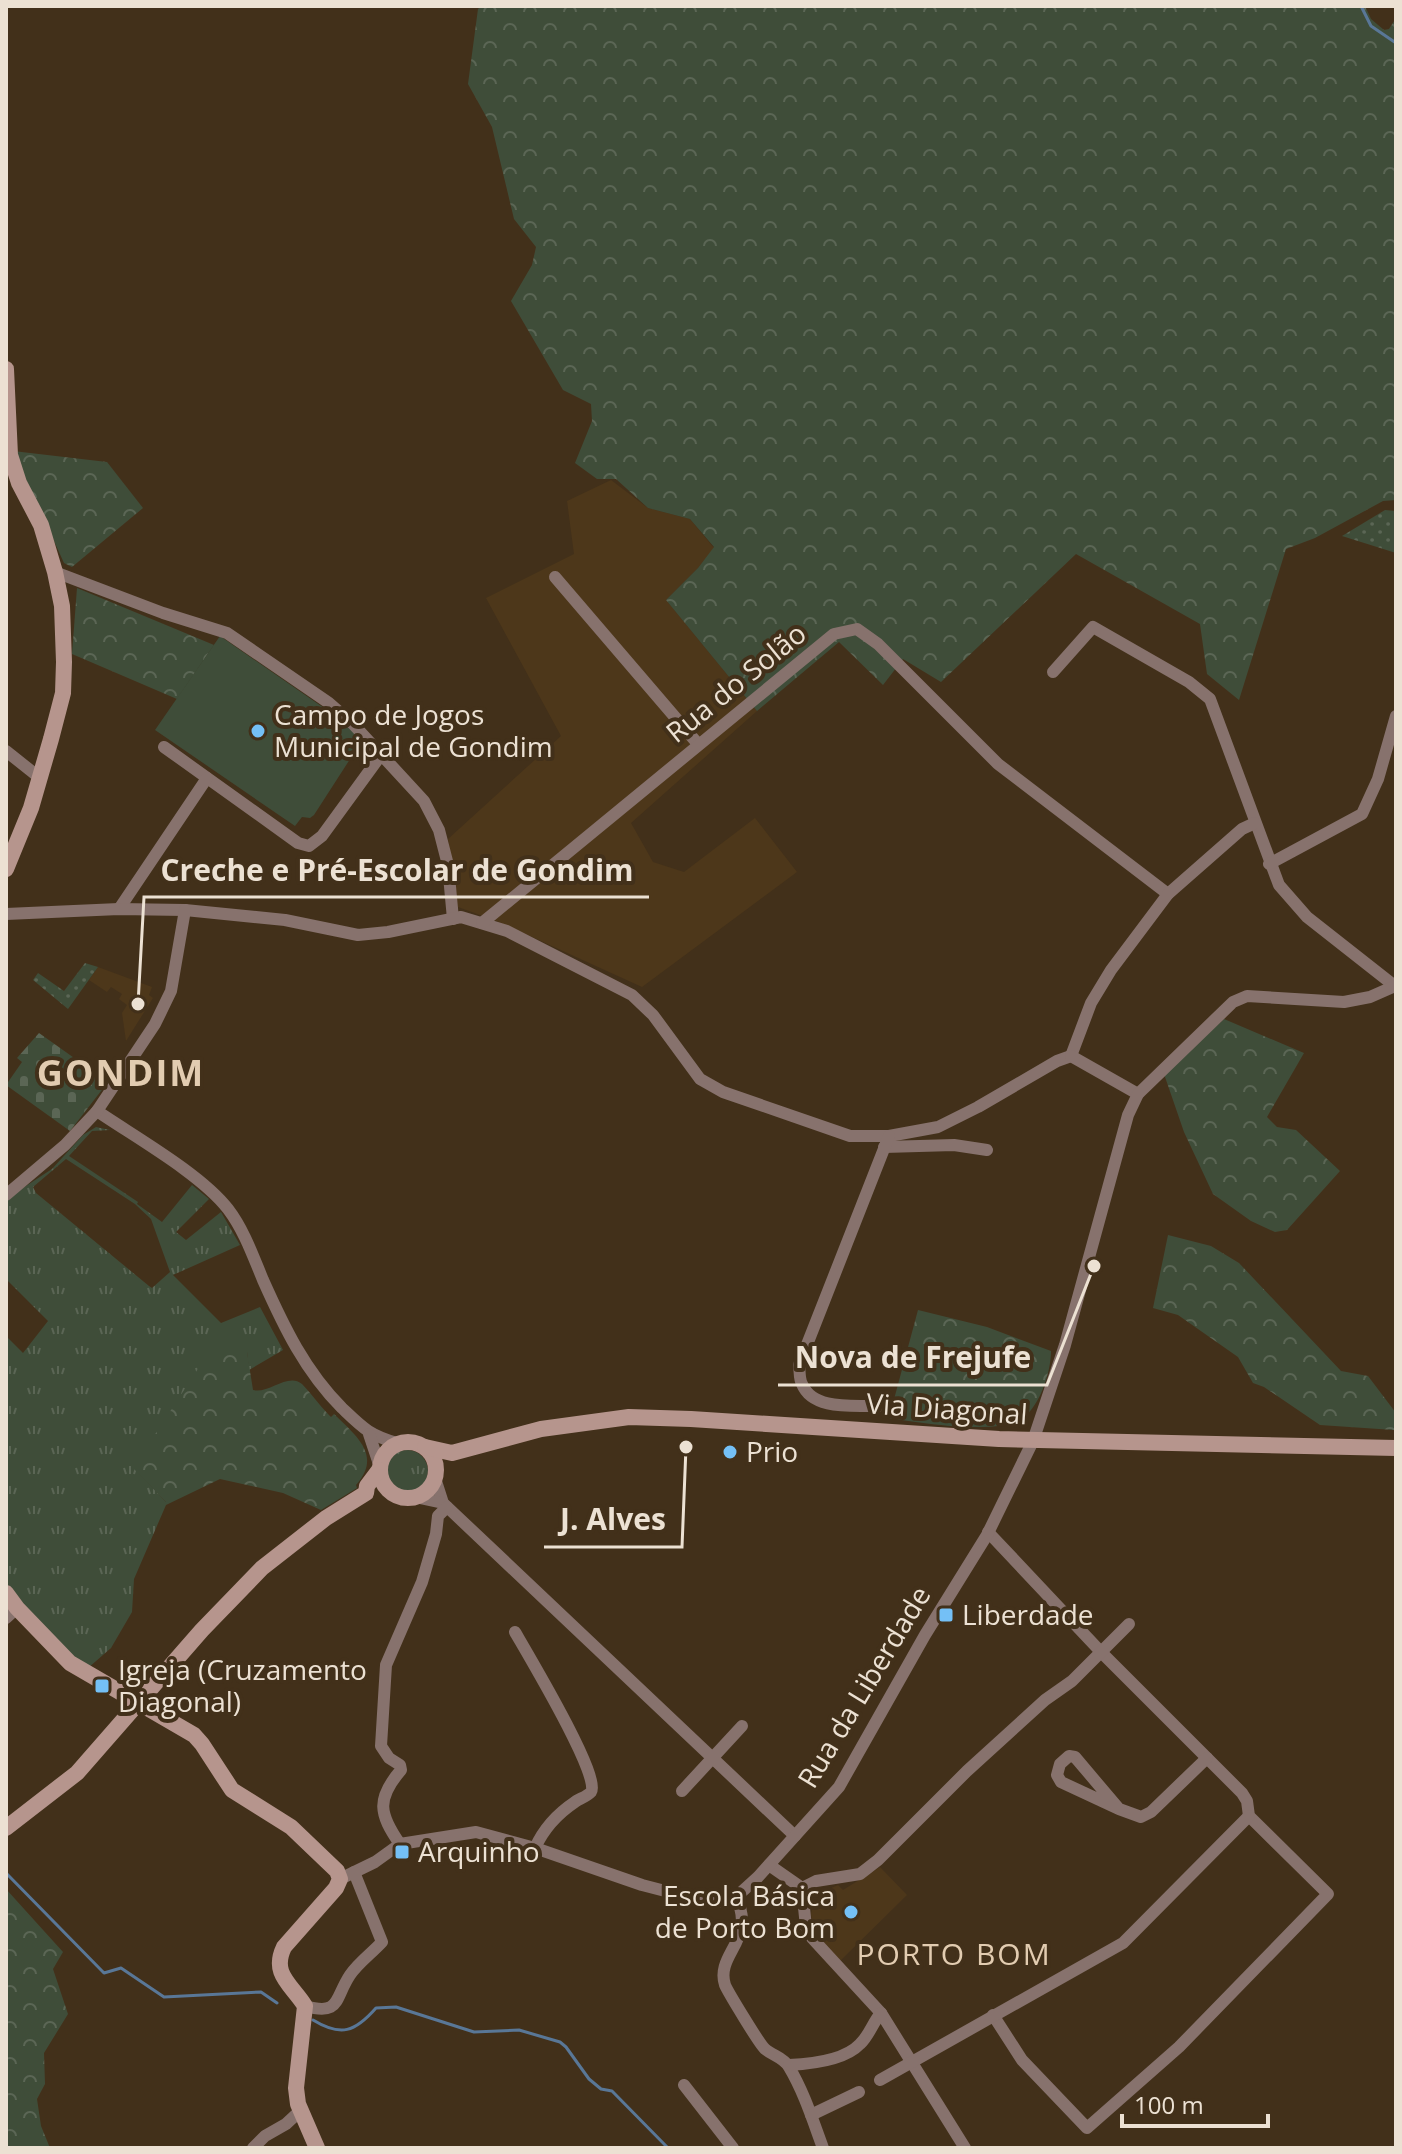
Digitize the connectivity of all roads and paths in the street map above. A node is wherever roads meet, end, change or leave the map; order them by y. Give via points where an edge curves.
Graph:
1 (6, 369) edge
2 (55, 572) junction
3 (555, 577) dead end
4 (1053, 672) dead end
5 (1396, 716) edge
6 (698, 744) junction
7 (164, 747) dead end
8 (6, 751) edge
9 (381, 755) junction
10 (40, 778) junction
11 (207, 778) junction
12 (1255, 823) junction
13 (1269, 864) junction
14 (6, 869) edge
15 (1168, 894) junction
16 (119, 909) junction
17 (185, 910) junction
18 (6, 914) edge
19 (453, 919) junction
20 (482, 923) junction
21 (1396, 986) edge
22 (1071, 1056) junction
23 (1138, 1094) junction
24 (97, 1111) junction
25 (886, 1141) junction
26 (987, 1150) dead end
27 (6, 1195) edge
28 (878, 1406) dead end
29 (369, 1434) junction
30 (1033, 1441) junction
31 (397, 1443) junction
32 (425, 1447) junction
33 (1396, 1448) edge
34 (452, 1453) junction
35 (379, 1467) junction
36 (436, 1475) junction
37 (366, 1493) junction
38 (392, 1493) junction
39 (415, 1497) junction
40 (445, 1505) junction
41 (988, 1532) junction
42 (6, 1593) edge
43 (11, 1613) edge
44 (1129, 1624) dead end
45 (515, 1632) dead end
46 (1101, 1652) junction
47 (140, 1702) junction
48 (742, 1726) dead end
49 (712, 1758) junction
50 (1207, 1758) junction
51 (682, 1791) dead end
52 (1119, 1809) junction
53 (1249, 1816) junction
54 (6, 1828) edge
55 (795, 1836) junction
56 (400, 1844) junction
57 (535, 1848) junction
58 (769, 1865) junction
59 (347, 1876) junction
60 (802, 1888) junction
61 (736, 1897) junction
62 (305, 2006) junction
63 (881, 2013) junction
64 (993, 2015) junction
65 (911, 2063) junction
66 (789, 2065) junction
67 (880, 2080) dead end
68 (684, 2085) dead end
69 (859, 2092) dead end
70 (300, 2111) junction
71 (811, 2115) junction
72 (286, 2124) junction
73 (308, 2129) junction
74 (253, 2148) edge
75 (317, 2148) edge
76 (733, 2148) edge
77 (823, 2148) edge
78 (965, 2148) edge

1 - 2 main road via 10,455
2 - 9 street via 227,633 329,703
2 - 10 main road via 62,606 63,693
3 - 6 street
4 - 12 street via 1093,627 1189,682 1210,699
5 - 13 street via 1362,814
6 - 15 street, Rua do Solão via 834,634 857,629 998,764
6 - 20 street, Rua do Solão
7 - 11 street
8 - 10 street
9 - 11 street via 309,846
9 - 19 street via 424,801 439,830
10 - 14 main road
11 - 16 street
12 - 13 street
12 - 15 street
13 - 21 street via 1279,885 1307,917
15 - 22 street via 1091,1003
16 - 17 street
16 - 18 street
17 - 19 street via 285,920 358,935
17 - 24 street via 171,991
19 - 20 street
20 - 25 street via 632,995 700,1079 723,1092 850,1136
21 - 23 street via 1344,1002 1247,996 1233,1002
22 - 23 street
22 - 25 street via 938,1127
23 - 30 street, Rua da Liberdade
24 - 27 street
24 - 29 street via 226,1206 304,1363
25 - 26 street
25 - 28 street via 799,1365 801,1384 812,1398
29 - 31 street
29 - 35 street
30 - 33 main road, Via Diagonal
30 - 34 main road, Via Diagonal via 629,1417 541,1429
30 - 41 street, Rua da Liberdade
31 - 32 main road, Via Diagonal
31 - 35 main road
32 - 34 main road, Via Diagonal
32 - 36 main road
34 - 36 main road
35 - 37 main road
35 - 38 main road via 382,1483
36 - 39 main road via 429,1489
36 - 40 street
37 - 38 main road
37 - 47 main road via 262,1568
38 - 39 main road
39 - 40 street
40 - 49 street
40 - 56 street via 422,1582 386,1665 381,1746 401,1770 382,1798 383,1811
41 - 46 street
41 - 55 street, Rua da Liberdade via 839,1787
42 - 43 main road
43 - 47 main road via 70,1663
44 - 46 street
45 - 57 street via 594,1784 591,1792 557,1815
46 - 50 street
46 - 60 street via 967,1771 878,1860 860,1874
47 - 54 main road via 77,1773
47 - 59 main road via 194,1735 232,1790 291,1827
48 - 49 street
49 - 51 street
49 - 55 street
50 - 52 street via 1151,1812 1141,1817
50 - 53 street via 1242,1793
52 - 52 street via 1075,1757 1060,1764 1061,1782
53 - 64 street via 1123,1943
53 - 64 street via 1328,1894 1179,2047 1087,2128 1022,2060
55 - 58 street, Rua da Liberdade
56 - 57 street via 476,1832
56 - 59 street
57 - 61 street via 700,1900
58 - 60 street
58 - 61 street, Rua da Liberdade
59 - 62 main road via 278,1958 282,1976
59 - 62 street via 382,1942 348,1977 333,2007 320,2011
60 - 63 street via 812,1938
61 - 66 street via 743,1928 727,1961 725,1985 763,2048
62 - 70 main road via 296,2088
63 - 65 street
63 - 66 street via 851,2052
64 - 65 street
65 - 67 street
65 - 78 street
66 - 71 street
68 - 76 street
69 - 71 street
70 - 72 street
70 - 73 main road
71 - 77 street
72 - 73 street
72 - 74 street
73 - 75 main road

